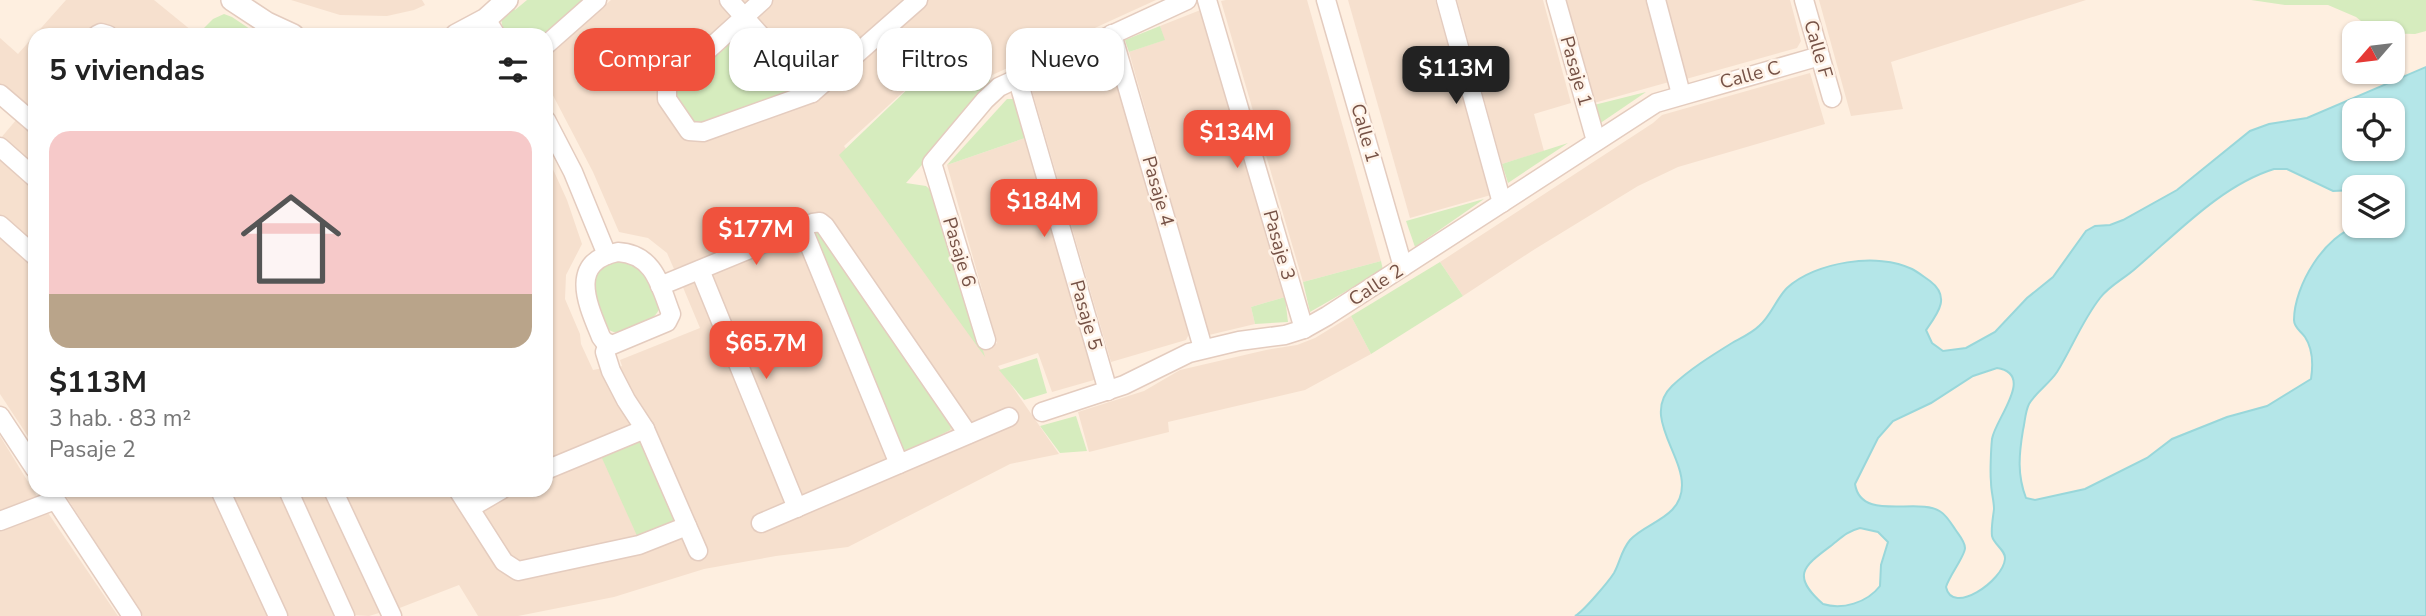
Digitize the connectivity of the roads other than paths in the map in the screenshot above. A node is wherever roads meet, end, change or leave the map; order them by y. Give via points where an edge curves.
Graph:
1 (232, 0) edge
2 (507, 0) edge
3 (597, 0) edge
4 (729, 0) edge
5 (763, 0) edge
6 (918, 0) edge
7 (1187, 0) edge
8 (1207, 0) edge
9 (1326, 0) edge
10 (1446, 0) edge
11 (1556, 0) edge
12 (1656, 0) edge
13 (1804, 0) edge
14 (744, 17) junction
15 (491, 27) edge
16 (278, 28) edge
17 (1124, 29) edge
18 (553, 39) edge
19 (1820, 56) junction
20 (1124, 75) edge
21 (1006, 83) edge
22 (1021, 91) edge
23 (812, 93) junction
24 (1681, 94) junction
25 (1832, 98) dead end
26 (4, 104) edge
27 (28, 119) edge
28 (553, 134) edge
29 (1596, 141) junction
30 (0, 147) edge
31 (28, 172) edge
32 (1502, 203) junction
33 (0, 225) edge
34 (802, 227) junction
35 (28, 250) edge
36 (607, 254) junction
37 (1403, 267) junction
38 (700, 270) junction
39 (660, 286) junction
40 (1304, 329) junction
41 (986, 340) dead end
42 (608, 344) junction
43 (1203, 348) junction
44 (1108, 391) junction
45 (1042, 412) dead end
46 (0, 416) edge
47 (1009, 417) dead end
48 (645, 429) junction
49 (968, 434) junction
50 (28, 458) edge
51 (899, 464) junction
52 (553, 467) edge
53 (48, 497) edge
54 (53, 497) edge
55 (223, 497) edge
56 (291, 497) edge
57 (336, 497) edge
58 (462, 497) edge
59 (490, 497) edge
60 (797, 508) junction
61 (470, 509) junction
62 (0, 521) edge
63 (761, 523) dead end
64 (687, 526) junction
65 (698, 551) dead end
66 (132, 616) edge
67 (278, 616) edge
68 (345, 616) edge
69 (392, 616) edge

1 - 16 street
2 - 15 street
3 - 18 street
4 - 14 street
5 - 14 street
6 - 23 street
7 - 17 street
8 - 40 street, Pasaje 3
9 - 37 street, Calle 1
10 - 32 street
11 - 29 street, Pasaje 1
12 - 24 street
13 - 19 street, Calle F
14 - 23 street
14 - 23 street via 667,87 667,99 686,128 703,132
19 - 24 street, Calle C
19 - 25 street, Calle F
20 - 43 street, Pasaje 4
21 - 41 street, Pasaje 6 via 985,100 932,163
22 - 44 street, Pasaje 5
24 - 29 street, Calle 2 via 1648,107
26 - 27 street
28 - 36 street
29 - 32 street, Calle 2
30 - 31 street
32 - 37 street, Calle 2
33 - 35 street
34 - 38 street
34 - 49 street via 816,222 825,226
34 - 51 street
36 - 39 street via 624,252 643,259
36 - 42 street via 592,266 584,289 601,337
37 - 40 street, Calle 2
38 - 39 street
38 - 60 street
39 - 42 street via 670,320
40 - 43 street, Calle 2
42 - 48 street via 611,371
43 - 44 street, Calle 2
44 - 45 street, Calle 2
46 - 50 street
47 - 49 street
48 - 52 street
48 - 64 street
49 - 51 street
51 - 60 street
53 - 62 street
54 - 66 street
55 - 67 street
56 - 68 street
57 - 69 street
58 - 61 street
59 - 61 street
60 - 63 street
61 - 64 street via 504,562 518,570 639,545
64 - 65 street

